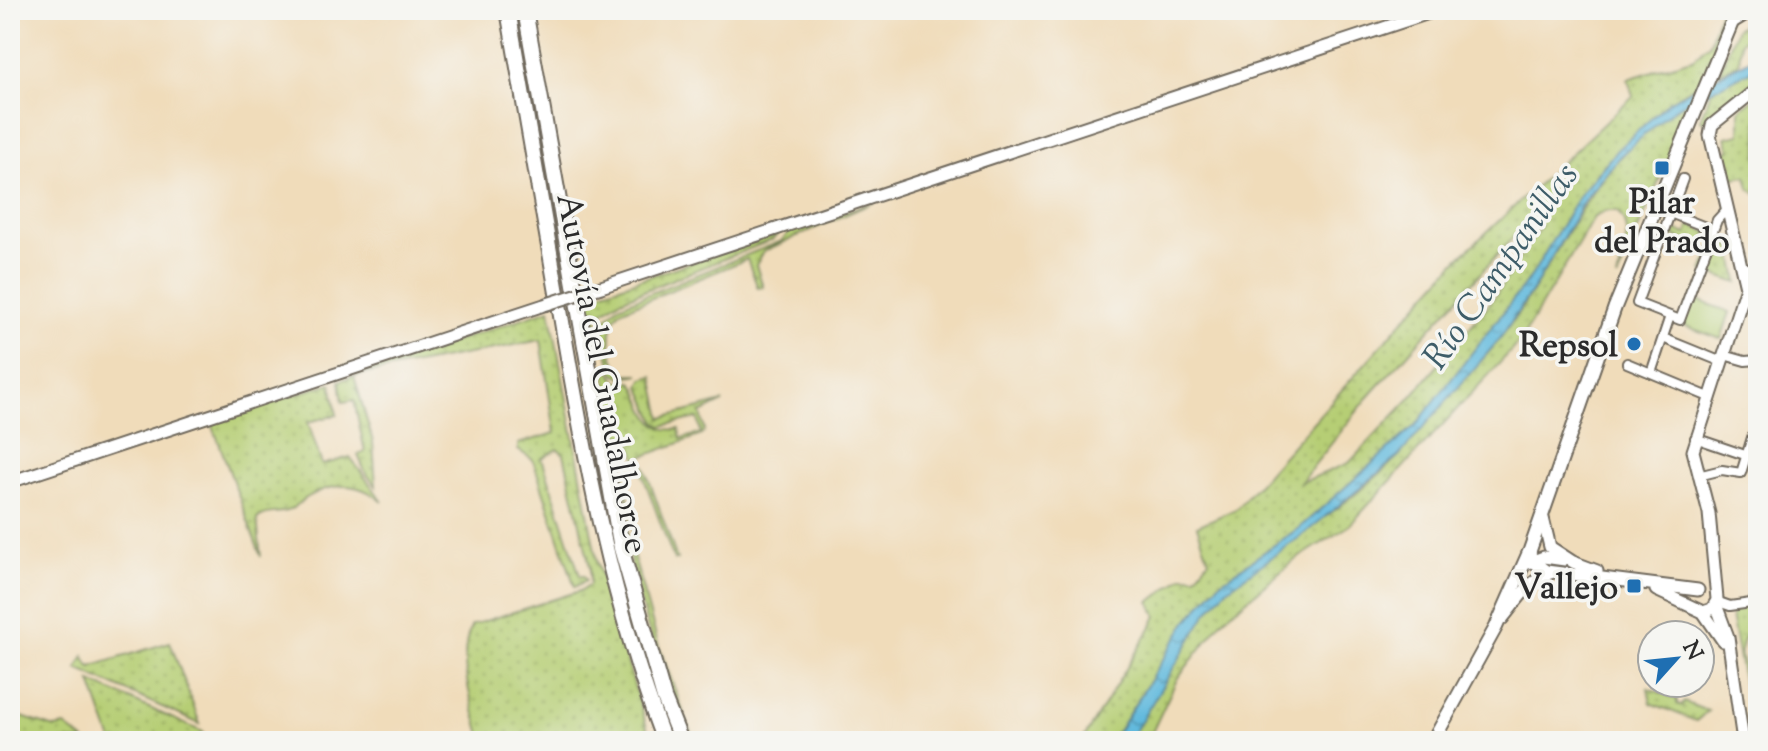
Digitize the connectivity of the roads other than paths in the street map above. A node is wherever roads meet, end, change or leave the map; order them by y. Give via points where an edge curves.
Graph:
1 (508, 10) edge
2 (525, 10) edge
3 (1438, 10) edge
4 (1737, 10) edge
5 (1751, 10) edge
6 (1730, 26) junction
7 (1758, 88) edge
8 (1683, 179) dead end
9 (1728, 208) junction
10 (1670, 213) junction
11 (1713, 230) junction
12 (1758, 266) edge
13 (1743, 269) junction
14 (1758, 279) edge
15 (1746, 284) junction
16 (1670, 316) junction
17 (1663, 338) junction
18 (1723, 359) junction
19 (1758, 360) edge
20 (1627, 363) dead end
21 (1651, 373) junction
22 (1709, 397) junction
23 (1758, 418) edge
24 (1695, 437) junction
25 (1745, 455) junction
26 (1698, 476) junction
27 (10, 482) edge
28 (1543, 513) junction
29 (1528, 559) junction
30 (1573, 562) junction
31 (1713, 567) junction
32 (1553, 572) junction
33 (1616, 578) junction
34 (1641, 583) junction
35 (1700, 589) junction
36 (1716, 599) junction
37 (1758, 602) edge
38 (1700, 611) junction
39 (1496, 627) junction
40 (1730, 655) junction
41 (664, 741) edge
42 (681, 741) edge
43 (1433, 741) edge
44 (1743, 741) edge

1 - 41 highway, Autovía del Guadalhorce via 606,552 624,629
2 - 42 highway, Autovía del Guadalhorce via 621,548
3 - 27 street, bridge
4 - 6 main road
5 - 6 street
6 - 28 main road via 1615,307
7 - 9 street via 1712,125
8 - 10 street
9 - 11 street
9 - 13 street
10 - 11 street
10 - 16 street via 1637,303
11 - 16 street via 1680,320
12 - 13 street
13 - 15 street
14 - 15 street
15 - 18 street
16 - 17 street
17 - 18 street
17 - 21 street
18 - 19 street
18 - 22 street
20 - 21 street
21 - 22 street
22 - 24 street
23 - 25 street
24 - 25 street
24 - 26 street
25 - 26 street via 1741,473 1722,470
26 - 31 street via 1709,513
28 - 29 main road
28 - 30 street via 1550,547
29 - 30 street
29 - 32 street
29 - 39 main road
30 - 33 street
31 - 35 street
31 - 36 street
32 - 33 street
32 - 39 street via 1524,590
33 - 34 street
34 - 35 street
34 - 38 street
35 - 36 street via 1711,590
35 - 38 street via 1693,599
36 - 37 street via 1730,606
36 - 38 street via 1712,609
36 - 40 street
38 - 40 street
39 - 43 main road
40 - 44 street

